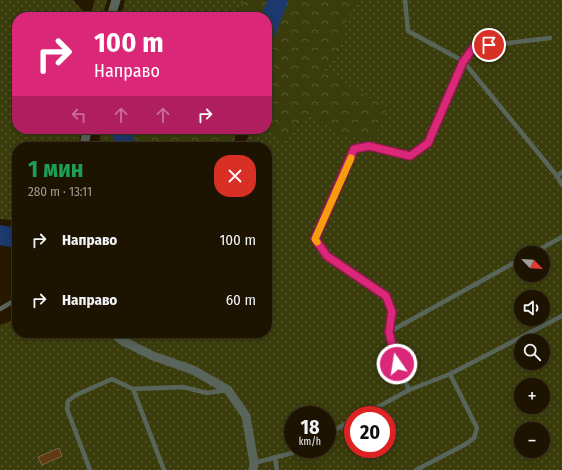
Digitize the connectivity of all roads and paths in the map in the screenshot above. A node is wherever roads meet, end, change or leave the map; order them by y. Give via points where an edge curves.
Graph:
1 (116, 0) edge
2 (405, 0) edge
3 (112, 12) edge
4 (550, 38) dead end
5 (463, 62) junction
6 (562, 172) edge
7 (557, 176) junction
8 (562, 185) edge
9 (562, 237) edge
10 (546, 246) edge
11 (514, 263) edge
12 (12, 302) edge
13 (0, 308) edge
14 (562, 316) edge
15 (389, 332) junction
16 (119, 338) edge
17 (450, 374) junction
18 (133, 389) junction
19 (228, 390) junction
20 (408, 390) junction
21 (379, 406) edge
22 (284, 455) edge
23 (275, 457) junction
24 (254, 466) edge
25 (90, 470) edge
26 (164, 470) edge
27 (277, 470) edge
28 (416, 470) edge

1 - 3 street
2 - 5 lane via 408,31
4 - 5 lane via 474,47
5 - 7 lane
5 - 15 lane via 428,143 410,156 369,146 354,149 315,239 327,256 386,296 392,312
6 - 7 lane
7 - 8 lane
9 - 10 lane
11 - 15 lane
12 - 13 lane
14 - 17 lane
15 - 20 lane via 397,364
16 - 19 street via 153,356 193,370
17 - 20 lane
17 - 28 lane via 477,428 474,438
18 - 19 lane via 183,387 208,393
18 - 25 lane via 112,379 68,401 67,409
18 - 26 lane
19 - 24 street via 246,416
20 - 21 lane
22 - 23 lane
23 - 24 lane
23 - 27 lane

